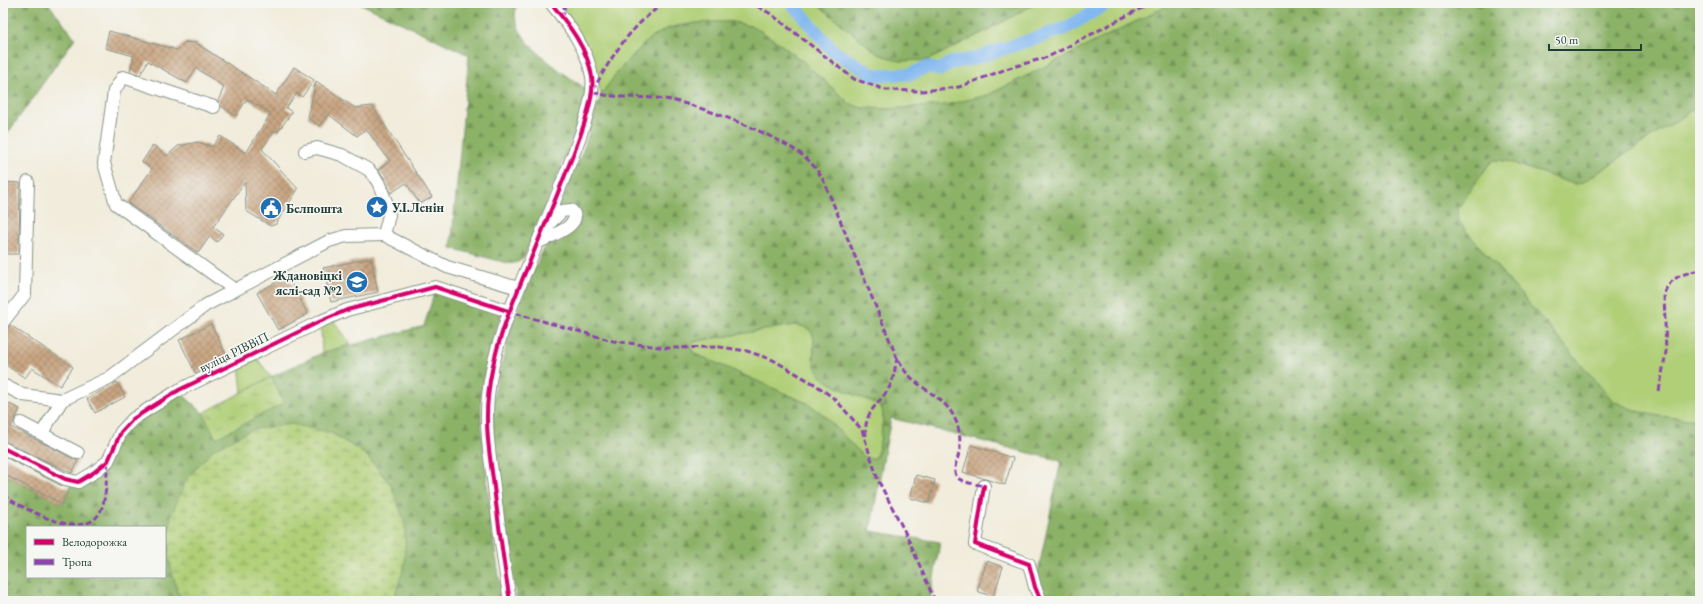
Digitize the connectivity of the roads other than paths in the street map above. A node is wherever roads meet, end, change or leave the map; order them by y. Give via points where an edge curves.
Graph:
1 (550, 3) edge
2 (214, 107) dead end
3 (305, 151) dead end
4 (28, 182) dead end
5 (543, 230) junction
6 (384, 235) junction
7 (537, 243) junction
8 (518, 288) junction
9 (234, 290) junction
10 (508, 312) junction
11 (3, 322) edge
12 (3, 385) edge
13 (62, 400) junction
14 (21, 423) dead end
15 (42, 433) junction
16 (3, 448) edge
17 (78, 453) dead end
18 (984, 486) dead end
19 (510, 601) edge
20 (1041, 601) edge

1 - 5 street via 580,44 593,78 581,134
2 - 9 street via 123,77 114,91 104,163 116,204
3 - 6 street via 317,148 342,155 369,170 378,182 387,204 388,215
4 - 11 street via 25,294
5 - 7 street
5 - 7 street via 564,210 571,210 575,215 572,224
6 - 8 street via 446,267
6 - 9 street via 346,236 330,241
7 - 8 street
8 - 10 street
9 - 13 street via 206,305 108,378
10 - 16 street, вуліца РІВВіП via 435,287 347,310 186,387 150,408 133,419 121,432 108,461 78,482 65,480
10 - 19 street via 487,397 487,422 500,543
12 - 13 street via 23,395
13 - 15 street
14 - 15 street
15 - 17 street
18 - 20 street via 975,544 1029,564

